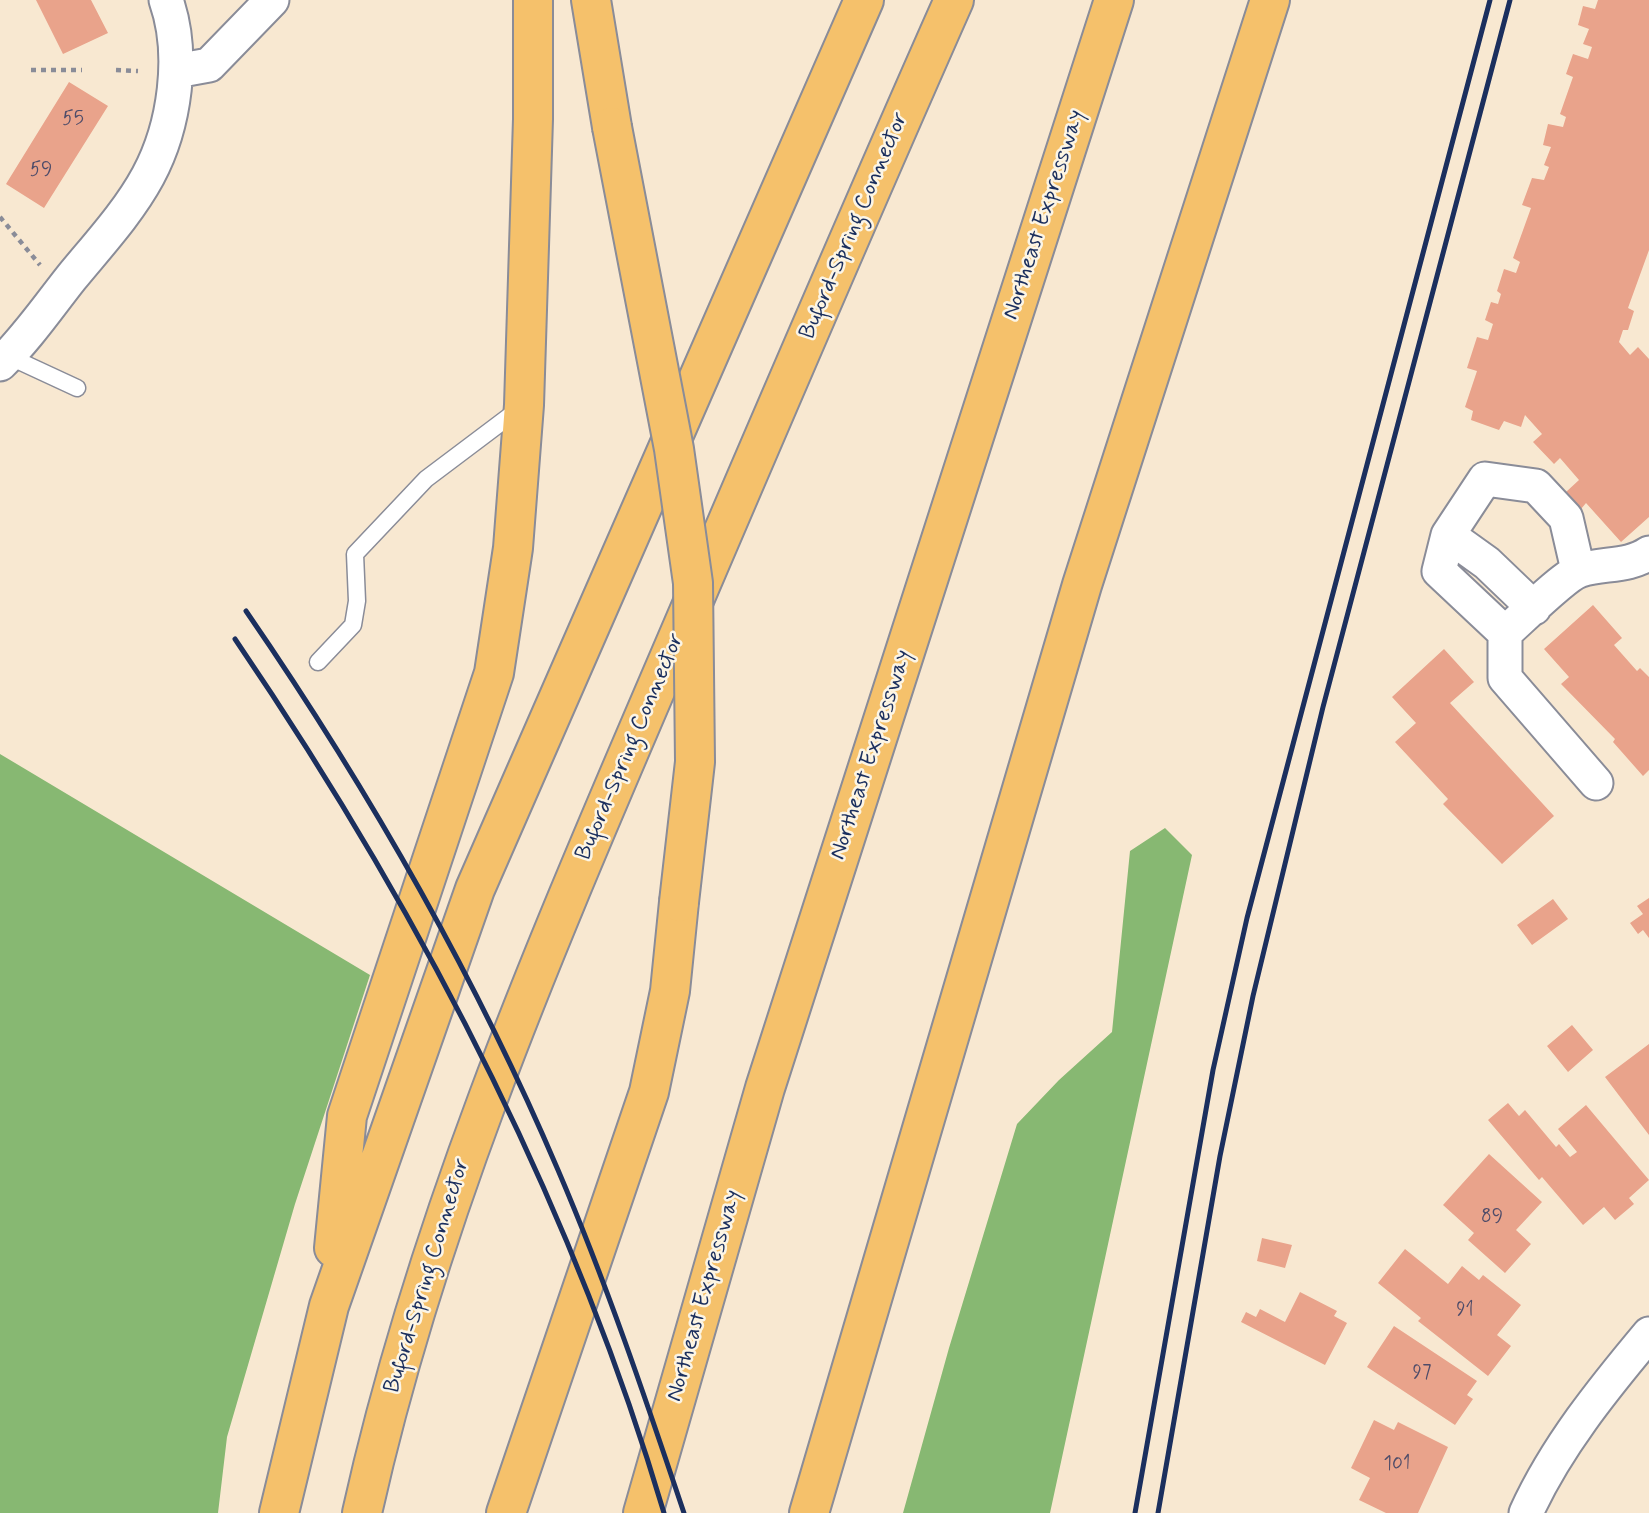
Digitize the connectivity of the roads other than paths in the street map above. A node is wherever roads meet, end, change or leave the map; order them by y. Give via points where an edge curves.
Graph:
1 (166, 0) edge
2 (272, 0) edge
3 (533, 0) edge
4 (591, 0) edge
5 (864, 0) edge
6 (954, 0) edge
7 (1114, 0) edge
8 (1270, 0) edge
9 (176, 71) junction
10 (4, 360) edge
11 (77, 388) dead end
12 (524, 405) junction
13 (1448, 535) junction
14 (1649, 553) edge
15 (1578, 570) junction
16 (1534, 608) junction
17 (1505, 633) junction
18 (318, 662) dead end
19 (1596, 783) dead end
20 (329, 1306) junction
21 (1649, 1334) edge
22 (279, 1513) edge
23 (362, 1513) edge
24 (506, 1513) edge
25 (643, 1513) edge
26 (809, 1513) edge
27 (1526, 1513) edge

1 - 9 street
2 - 9 street via 209,65
3 - 12 highway
4 - 24 highway, bridge via 674,449 692,583 695,762 670,991 649,1092
5 - 20 highway via 475,889
6 - 23 highway, Buford-Spring Connector via 537,968 417,1300
7 - 25 highway, Northeast Expressway via 765,1088
8 - 26 highway via 1082,585
9 - 10 street via 166,132 149,175
10 - 11 lane
12 - 18 lane via 426,479 355,554 353,625
12 - 20 highway via 513,548 494,673 347,1116
13 - 15 street via 1485,478 1536,486 1566,517
13 - 16 street via 1487,563
13 - 17 street via 1439,571
14 - 15 street via 1638,561
15 - 16 street
16 - 17 street
17 - 19 street via 1505,678
20 - 22 highway
21 - 27 street via 1598,1394

